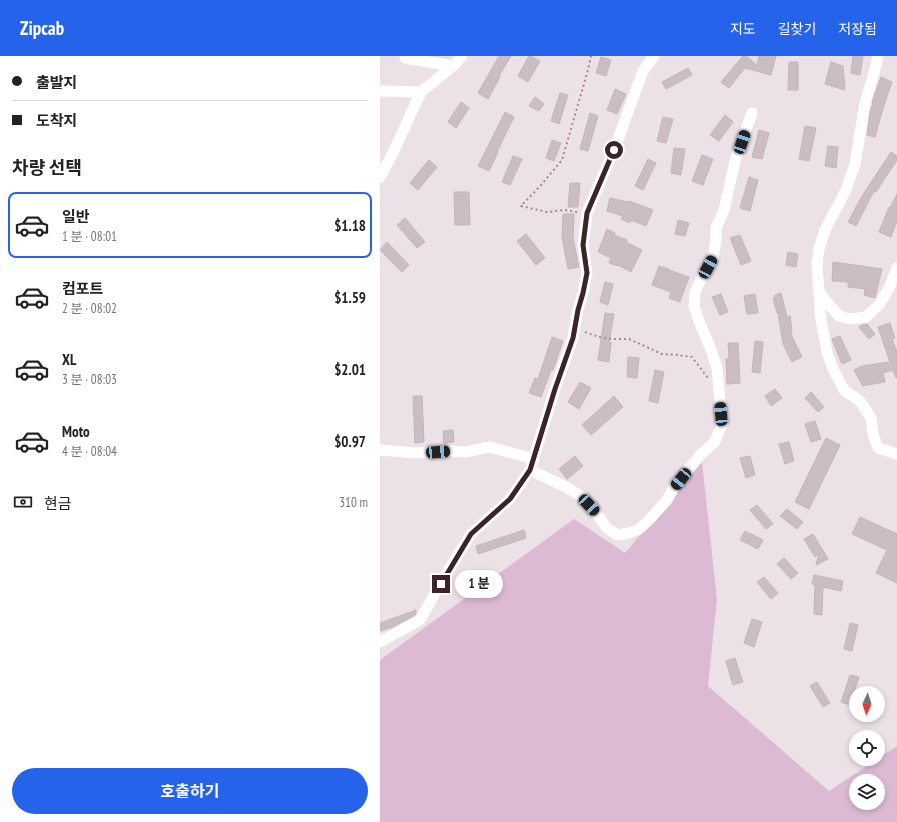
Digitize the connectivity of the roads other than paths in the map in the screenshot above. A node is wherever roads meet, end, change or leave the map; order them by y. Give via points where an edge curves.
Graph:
1 (462, 56) edge
2 (654, 56) edge
3 (878, 56) edge
4 (405, 58) dead end
5 (453, 66) junction
6 (380, 90) edge
7 (420, 92) junction
8 (752, 113) dead end
9 (380, 177) edge
10 (897, 268) edge
11 (819, 292) junction
12 (380, 450) edge
13 (897, 454) edge
14 (534, 459) junction
15 (530, 470) junction
16 (380, 642) edge

1 - 5 street
2 - 14 street via 642,71 614,150 587,213 583,245 587,273 583,293 573,338
3 - 11 street via 846,190 818,249
4 - 5 street
5 - 7 street
6 - 7 street
7 - 9 street
8 - 15 street via 736,157 724,210 716,228 713,257 695,292 694,306 717,368 722,425 714,443 701,454 649,520 639,529 617,535 607,528 582,497
10 - 11 street via 879,305 866,317 850,319 839,316
11 - 13 street via 821,320 833,369 844,390 860,401 871,418 878,448
12 - 14 street via 416,453 465,452 490,447
14 - 15 street
15 - 16 street via 510,499 471,534 420,620

